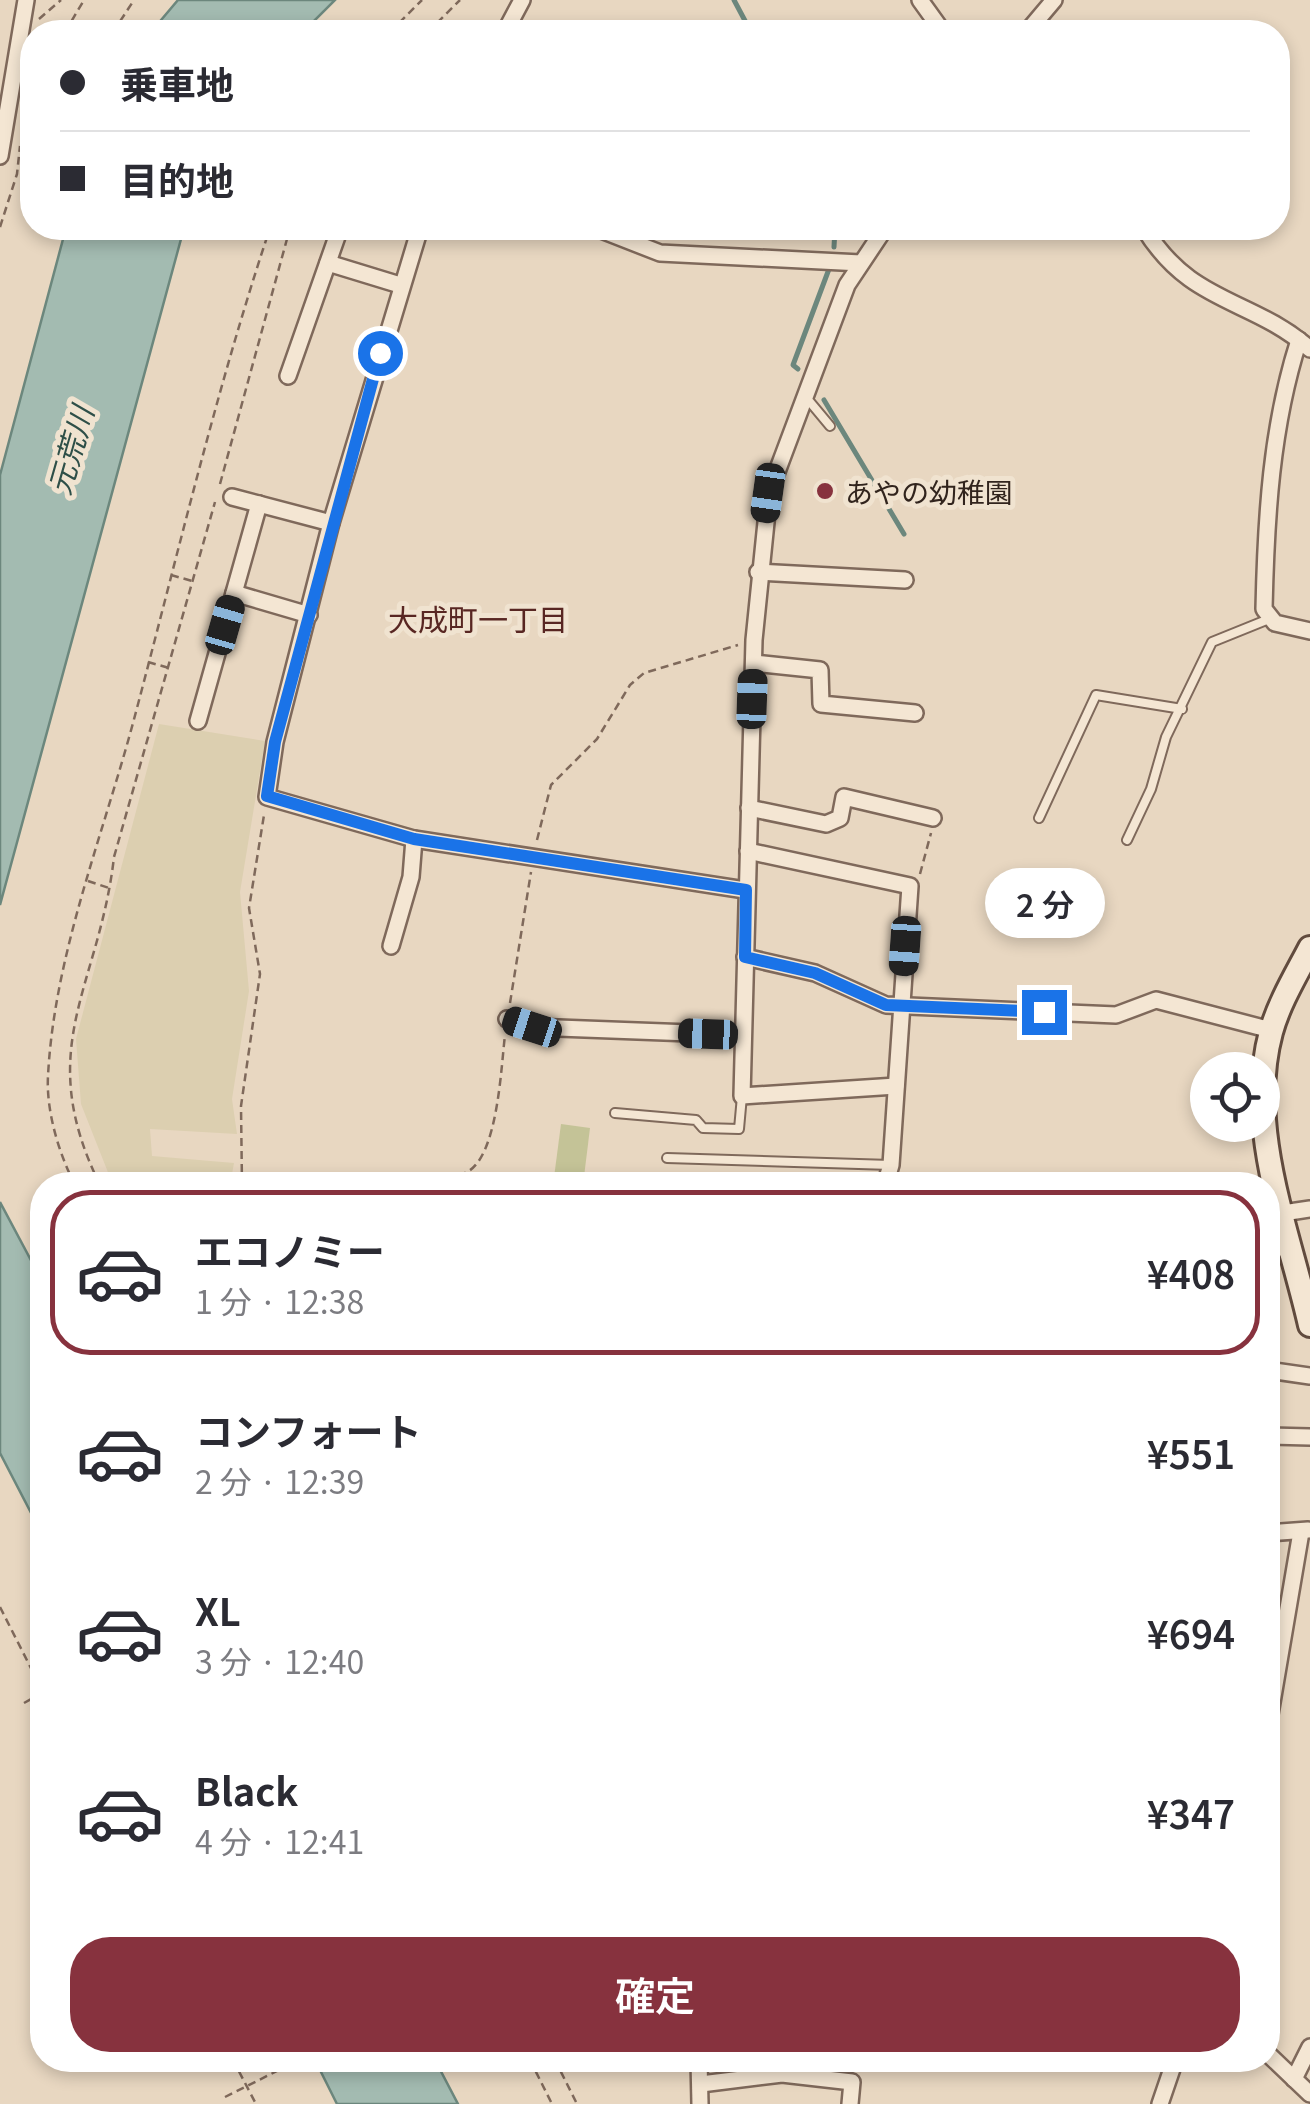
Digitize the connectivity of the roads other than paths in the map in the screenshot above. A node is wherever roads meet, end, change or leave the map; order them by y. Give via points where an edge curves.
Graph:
1 (1054, 0) edge
2 (1037, 20) edge
3 (20, 27) edge
4 (1, 135) edge
5 (0, 156) edge
6 (336, 240) edge
7 (416, 240) edge
8 (627, 240) edge
9 (877, 240) edge
10 (1154, 240) edge
11 (328, 263) junction
12 (862, 263) junction
13 (400, 285) junction
14 (1304, 344) edge
15 (288, 376) dead end
16 (802, 399) junction
17 (830, 426) dead end
18 (232, 497) dead end
19 (260, 504) junction
20 (331, 522) junction
21 (758, 572) junction
22 (905, 580) dead end
23 (234, 592) junction
24 (310, 616) junction
25 (1269, 619) junction
26 (1310, 631) edge
27 (754, 663) junction
28 (1182, 710) junction
29 (915, 713) dead end
30 (198, 721) dead end
31 (749, 808) junction
32 (933, 818) road end
33 (1038, 818) dead end
34 (414, 839) junction
35 (1127, 840) dead end
36 (748, 851) junction
37 (746, 890) junction
38 (390, 946) dead end
39 (1310, 948) edge
40 (745, 957) junction
41 (900, 1006) junction
42 (507, 1019) road end
43 (1271, 1030) junction
44 (744, 1035) junction
45 (896, 1086) junction
46 (742, 1096) junction
47 (615, 1112) dead end
48 (667, 1158) dead end
49 (890, 1166) junction
50 (888, 1172) edge
51 (1274, 1172) edge
52 (1280, 1199) edge
53 (1310, 1208) edge
54 (1283, 1213) junction
55 (1280, 1239) edge
56 (1280, 1250) edge
57 (1310, 1325) edge
58 (1280, 1372) edge
59 (1310, 1376) edge
60 (1280, 1436) edge
61 (1310, 1437) edge
62 (1306, 1531) edge
63 (1280, 1532) edge
64 (1280, 1624) edge
65 (1310, 2048) edge
66 (1280, 2066) edge
67 (700, 2072) edge
68 (1171, 2072) edge
69 (1294, 2080) junction
70 (701, 2084) junction
71 (1310, 2094) edge
72 (700, 2104) edge
73 (850, 2104) edge
74 (1160, 2104) edge

1 - 2 street
3 - 4 street
4 - 5 street
6 - 11 street
7 - 13 street
8 - 12 street via 660,253
9 - 12 street
10 - 14 street via 1183,277
11 - 13 street
11 - 15 street
12 - 16 street
13 - 20 street
14 - 25 street via 1284,387 1272,462 1264,609
16 - 17 lane
16 - 21 street via 768,493
18 - 19 street
19 - 20 street
19 - 23 street
20 - 24 street
21 - 22 street
21 - 27 street
23 - 24 street
23 - 30 street
24 - 34 street via 267,796
25 - 26 street
25 - 28 lane via 1212,642
27 - 29 street via 820,670 821,704
27 - 31 street
28 - 33 lane via 1096,694
28 - 35 lane
31 - 32 street via 826,824 840,818 844,797
31 - 36 street
34 - 37 street
34 - 38 street via 411,876
36 - 37 street
36 - 41 street via 910,886
37 - 40 street
39 - 43 street
40 - 41 street via 815,973
40 - 44 street
41 - 43 street via 1116,1015 1156,1000
41 - 45 street
42 - 44 street via 532,1027
43 - 51 street via 1266,1132
44 - 46 street
45 - 46 street
45 - 49 street
46 - 47 lane via 739,1128
48 - 49 lane
49 - 50 street
52 - 54 street
53 - 54 street
54 - 55 street
56 - 57 street
58 - 59 street
60 - 61 street
62 - 63 street
62 - 64 street
65 - 69 street
66 - 69 street
67 - 70 street
68 - 74 street
69 - 71 street
70 - 72 street
70 - 73 street via 782,2074 852,2082

